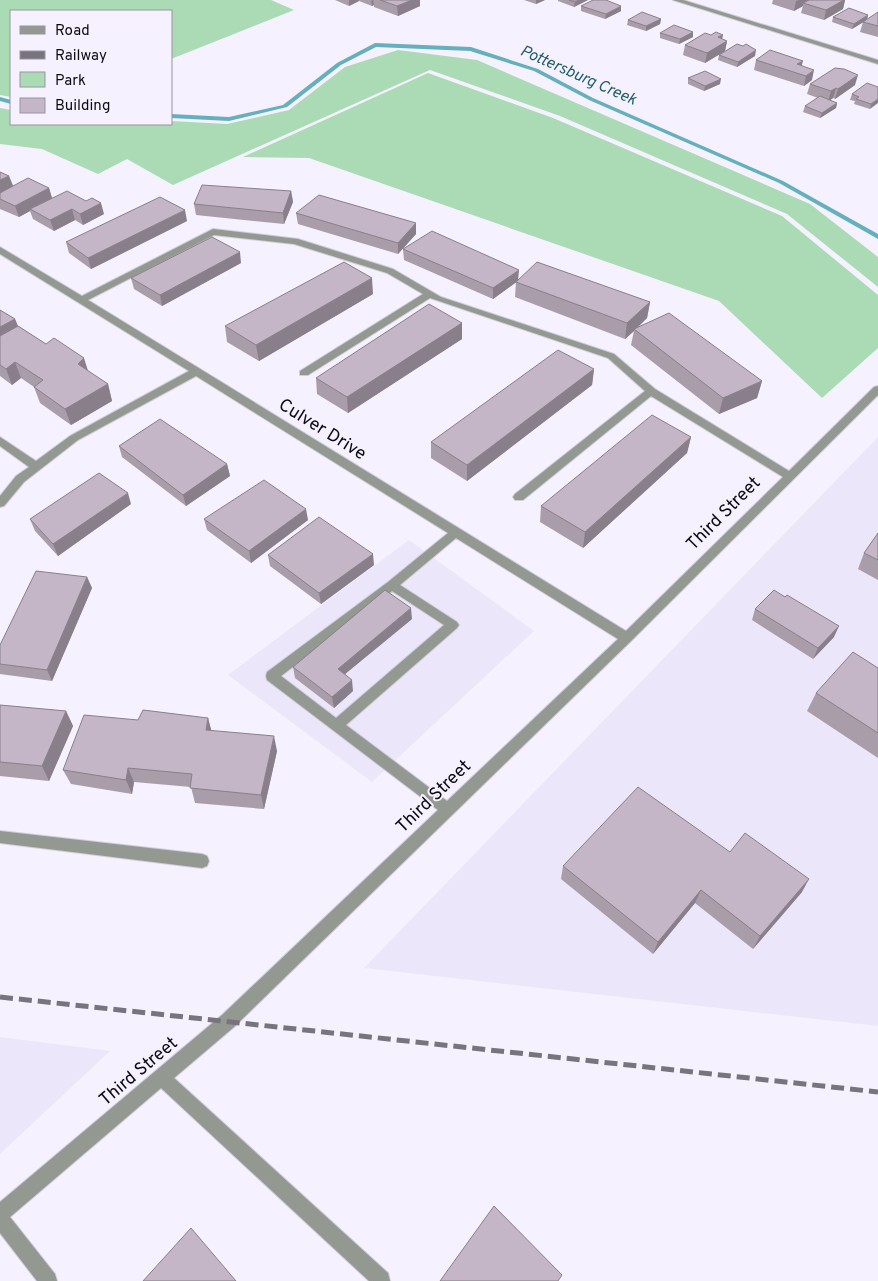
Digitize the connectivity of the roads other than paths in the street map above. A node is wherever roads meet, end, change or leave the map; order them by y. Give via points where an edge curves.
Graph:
1 (676, 0) edge
2 (878, 62) edge
3 (0, 250) edge
4 (430, 294) junction
5 (80, 301) junction
6 (194, 372) junction
7 (304, 372) dead end
8 (878, 389) edge
9 (651, 391) junction
10 (0, 441) edge
11 (36, 466) junction
12 (789, 476) junction
13 (519, 497) dead end
14 (0, 503) edge
15 (456, 532) junction
16 (392, 585) junction
17 (628, 638) junction
18 (337, 725) junction
19 (448, 810) junction
20 (0, 837) edge
21 (202, 861) dead end
22 (161, 1077) junction
23 (0, 1216) edge
24 (381, 1280) edge
25 (48, 1281) edge

1 - 2 street
3 - 5 street, Culver Drive
4 - 5 street via 390,271 295,241 213,232
4 - 7 street
4 - 9 street via 611,356
5 - 6 street, Culver Drive
6 - 11 street via 74,438
6 - 15 street, Culver Drive
8 - 12 street, Third Street
9 - 12 street
9 - 13 street
10 - 11 street
11 - 14 street
12 - 17 street, Third Street
15 - 16 street
15 - 17 street, Culver Drive
16 - 18 street via 452,625
16 - 18 street via 272,676
17 - 19 street, Third Street
18 - 19 street
19 - 22 street, Third Street via 228,1021
20 - 21 street
22 - 23 street, Third Street
22 - 24 street
23 - 25 street

